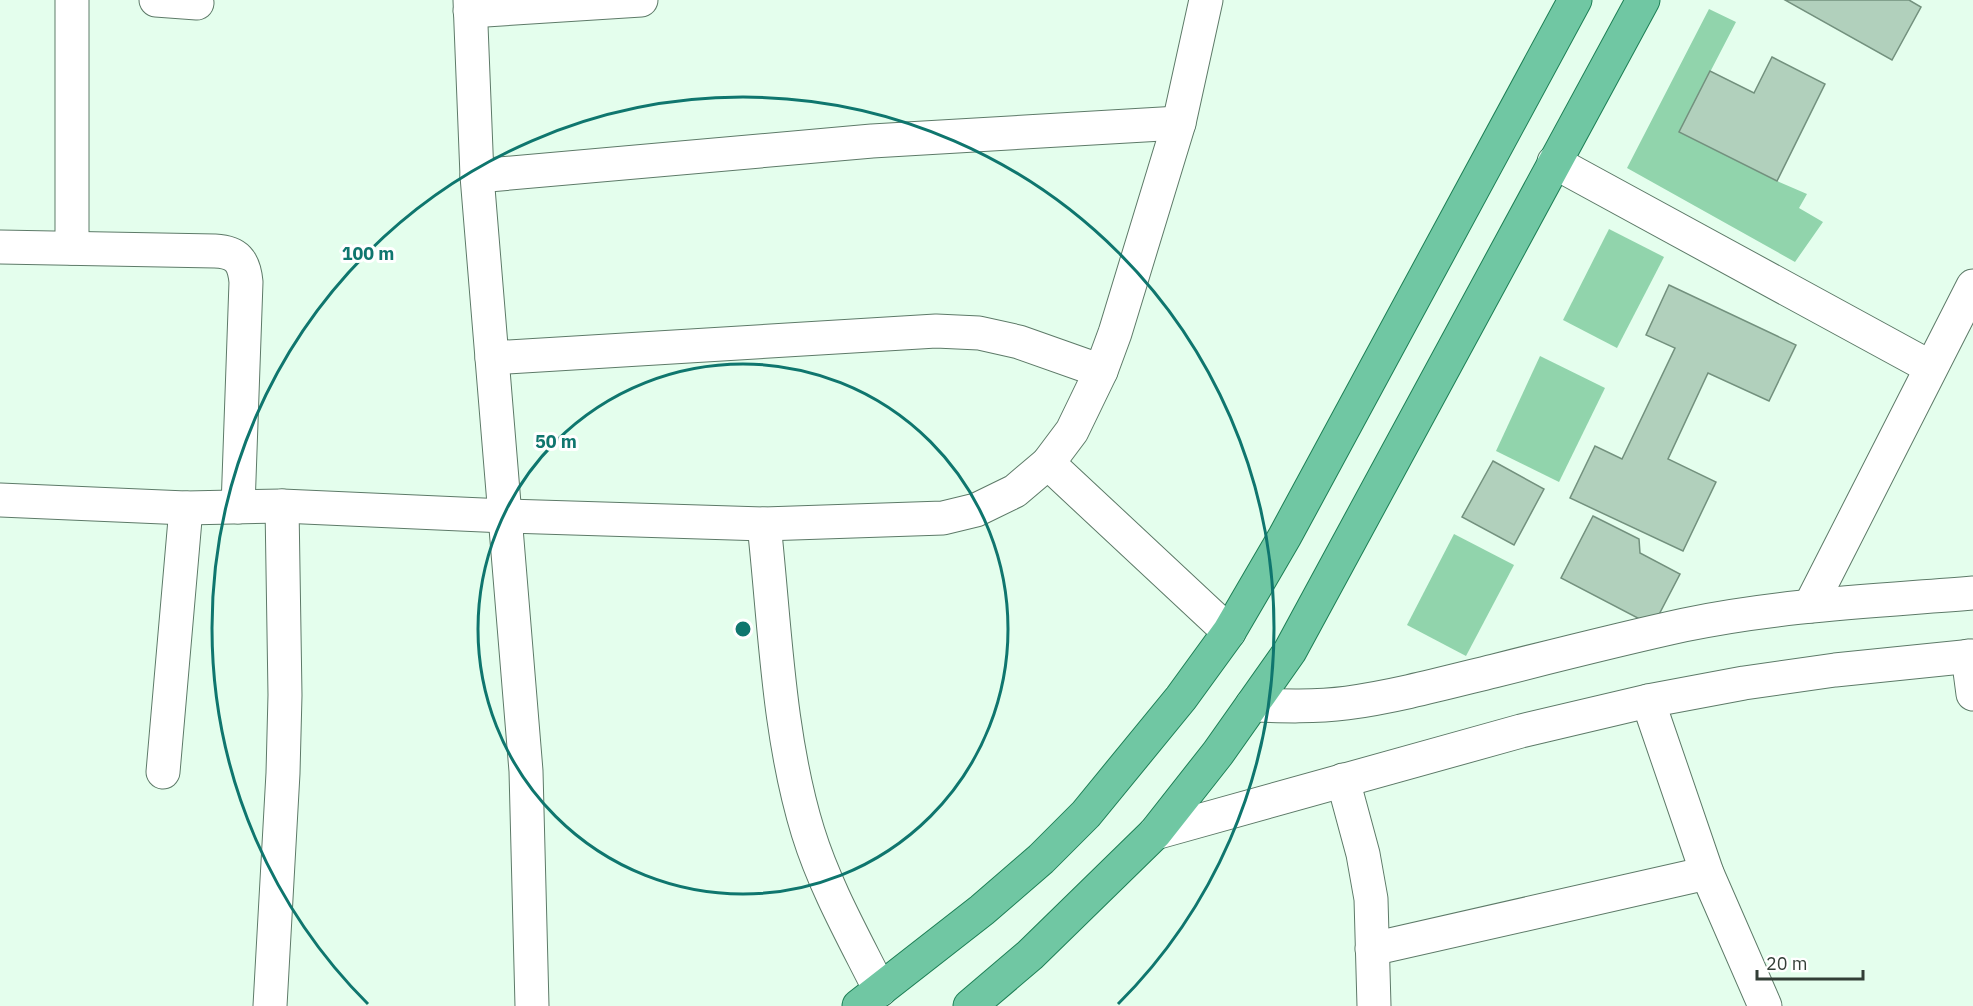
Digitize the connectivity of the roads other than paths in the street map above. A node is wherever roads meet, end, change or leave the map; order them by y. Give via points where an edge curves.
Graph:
1 (72, 0) edge
2 (156, 0) edge
3 (641, 0) edge
4 (1206, 0) edge
5 (1575, 0) edge
6 (1643, 0) edge
7 (197, 3) dead end
8 (470, 6) edge
9 (1179, 123) junction
10 (1554, 162) junction
11 (477, 176) junction
12 (0, 247) edge
13 (72, 248) junction
14 (1970, 298) edge
15 (492, 358) junction
16 (1930, 367) junction
17 (1101, 371) junction
18 (1048, 463) junction
19 (0, 500) edge
20 (282, 506) junction
21 (238, 507) junction
22 (186, 508) junction
23 (505, 516) junction
24 (764, 524) junction
25 (1973, 593) edge
26 (1810, 606) junction
27 (1229, 632) junction
28 (1970, 656) edge
29 (1973, 694) edge
30 (1648, 701) junction
31 (1252, 705) junction
32 (163, 772) dead end
33 (1343, 780) junction
34 (1155, 832) junction
35 (1707, 873) junction
36 (1372, 949) junction
37 (869, 998) edge
38 (270, 1006) edge
39 (532, 1006) edge
40 (970, 1006) edge
41 (1374, 1006) edge
42 (1765, 1006) edge

1 - 13 street
2 - 7 street
3 - 8 street
4 - 9 street
5 - 27 main road via 1285,536
6 - 10 main road
8 - 11 street
9 - 11 street via 872,141
9 - 17 street
10 - 16 street
10 - 31 main road via 1290,651
11 - 15 street
12 - 13 street
13 - 21 street via 226,252 245,268
14 - 16 street
15 - 17 street via 936,331 979,333 1018,342
15 - 23 street
16 - 26 street
17 - 18 street via 1072,431
18 - 24 street via 1015,491 976,510 942,518
18 - 27 street
19 - 22 street
20 - 21 street
20 - 23 street
20 - 38 street via 285,695
21 - 22 street
22 - 32 street
23 - 24 street
23 - 39 street via 526,771
24 - 37 street via 795,784
25 - 26 street
26 - 31 street via 1607,642 1397,695 1335,704
27 - 37 main road via 1181,698 1086,814 982,910
28 - 29 street
28 - 30 street via 1835,670
30 - 33 street
30 - 35 street
31 - 34 main road
33 - 34 street
33 - 36 street via 1371,899
34 - 40 main road via 1030,955
35 - 36 street
35 - 42 street
36 - 41 street

